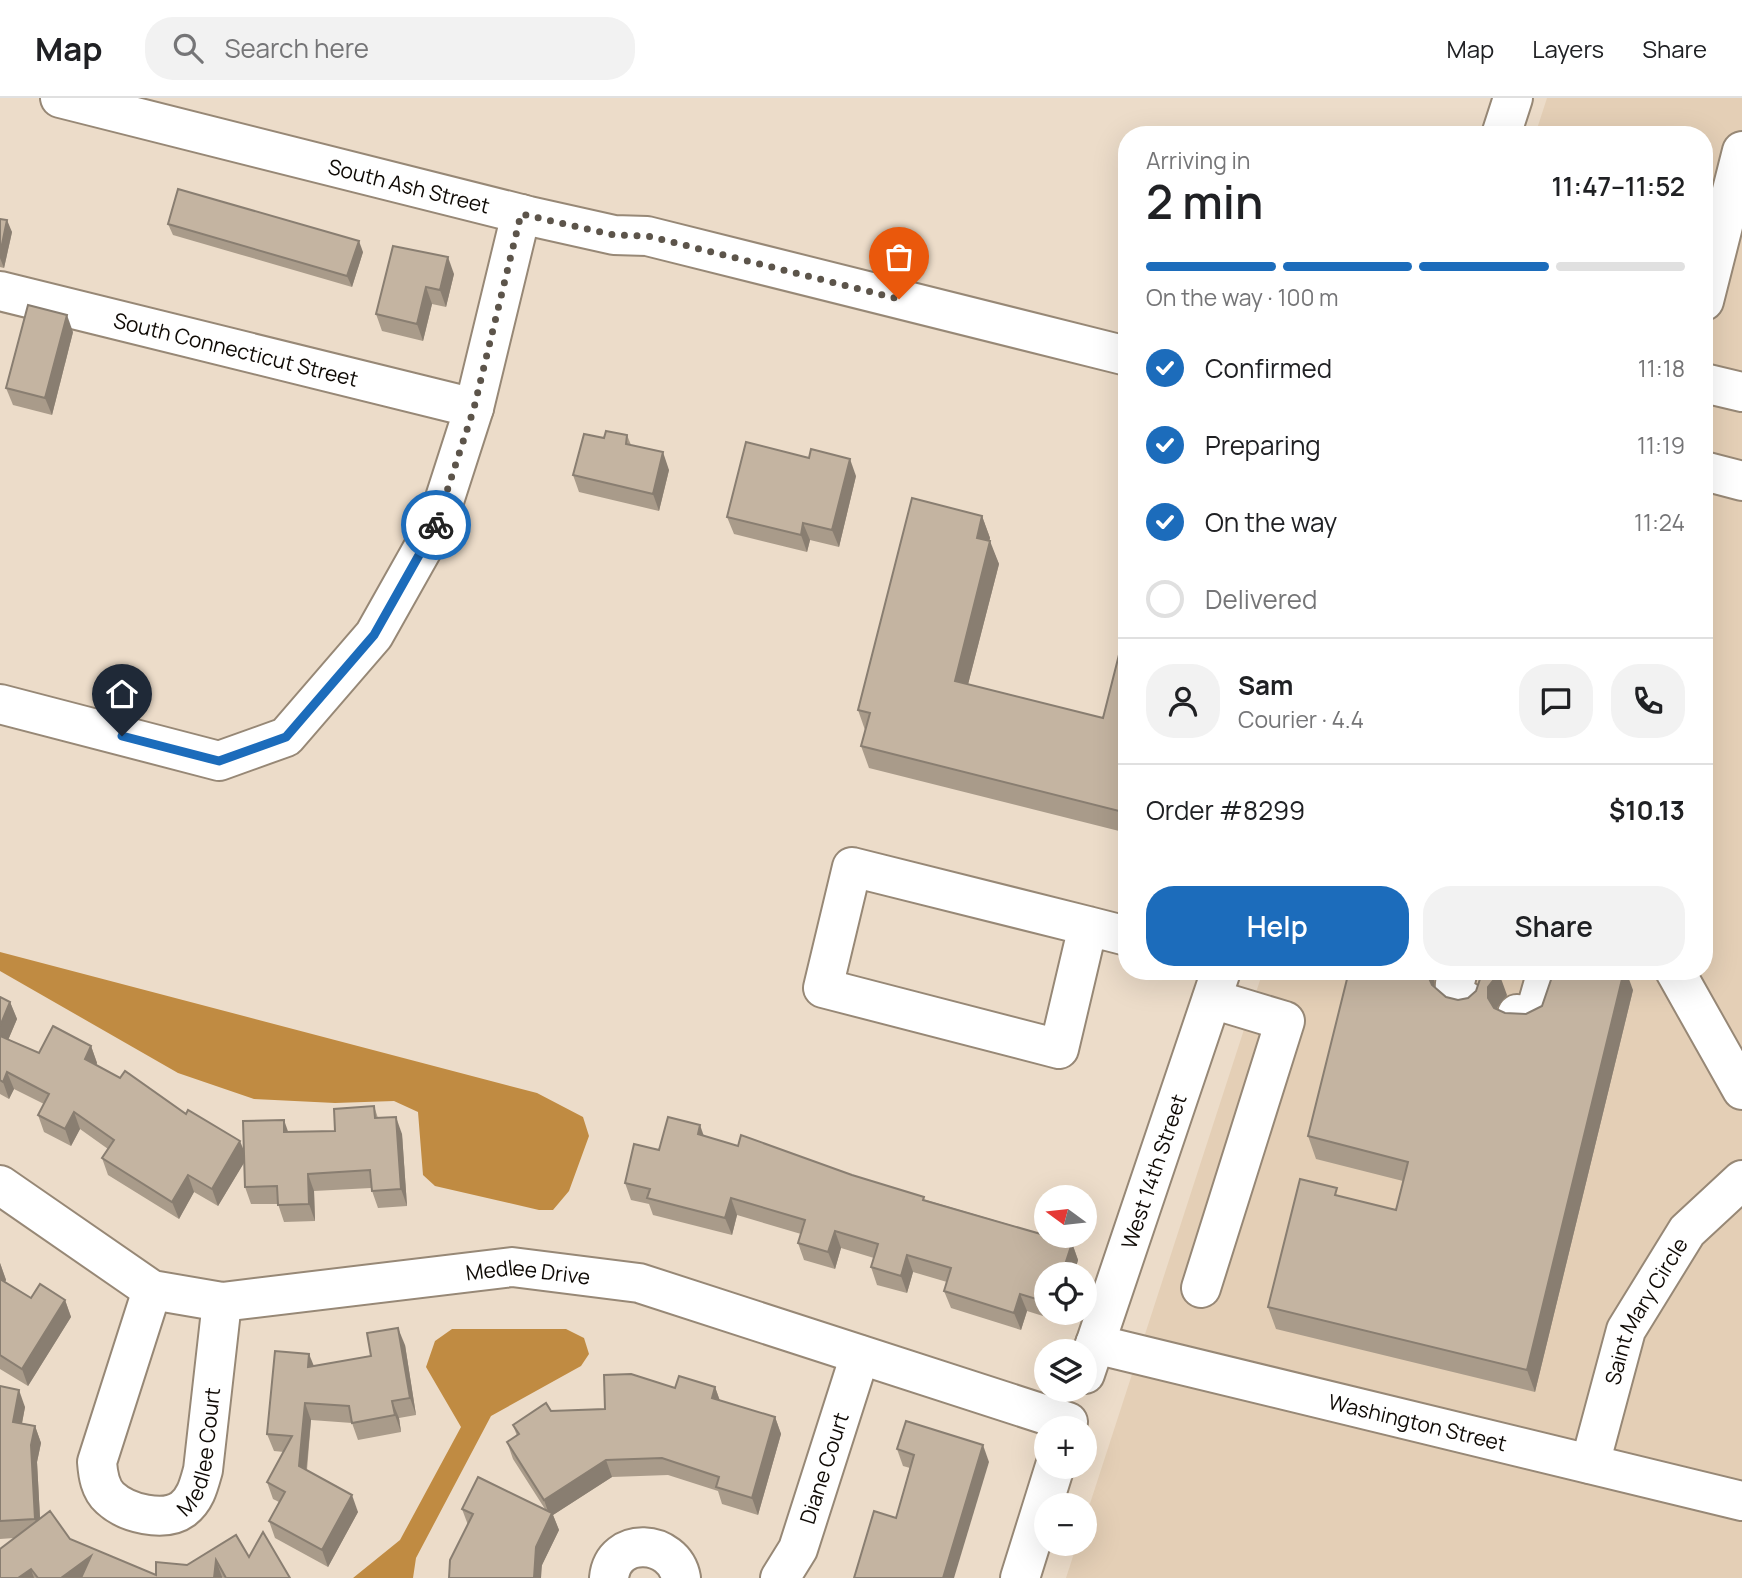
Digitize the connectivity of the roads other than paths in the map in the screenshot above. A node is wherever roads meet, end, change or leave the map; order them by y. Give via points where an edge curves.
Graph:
1 (60, 98) edge
2 (1513, 98) edge
3 (1504, 126) edge
4 (1742, 152) edge
5 (521, 214) junction
6 (1713, 266) edge
7 (0, 291) edge
8 (1118, 354) edge
9 (1713, 385) edge
10 (1742, 392) edge
11 (474, 408) junction
12 (1713, 473) edge
13 (1742, 481) edge
14 (0, 704) edge
15 (1088, 926) junction
16 (1118, 934) edge
17 (1544, 980) edge
18 (1680, 980) edge
19 (1216, 985) edge
20 (1517, 1014) edge
21 (1742, 1090) edge
22 (1742, 1180) edge
23 (0, 1185) edge
24 (1200, 1288) dead end
25 (152, 1290) junction
26 (222, 1302) junction
27 (1097, 1339) edge
28 (860, 1355) junction
29 (1097, 1360) edge
30 (1072, 1413) edge
31 (1590, 1464) junction
32 (1051, 1479) edge
33 (1742, 1501) edge
34 (609, 1578) edge
35 (681, 1578) edge
36 (780, 1578) edge
37 (1020, 1578) edge

1 - 5 street, South Ash Street
2 - 3 street
4 - 6 street
5 - 8 street, South Ash Street via 614,235 648,236
5 - 11 street
7 - 11 street, South Connecticut Street
9 - 10 street
11 - 14 street via 437,523 374,635 286,737 219,761
12 - 13 street
15 - 15 street via 852,867 823,988 1059,1049
15 - 16 street
17 - 20 street via 1535,1013
18 - 21 street
19 - 24 street via 1285,1021
19 - 27 street, West 14th Street
22 - 31 street, Saint Mary Circle via 1687,1231 1626,1330
23 - 25 street, Medlee Drive
25 - 26 street, Medlee Drive
25 - 26 street, Medlee Court via 97,1462 99,1480 110,1498 133,1511 156,1516 182,1510 197,1492
26 - 28 street, Medlee Drive via 512,1267 639,1283
28 - 30 street, Medlee Drive
28 - 36 street, Diane Court via 798,1549
29 - 31 street, Washington Street
31 - 33 street, Washington Street
32 - 37 street
34 - 35 street via 617,1559 642,1546 668,1553

